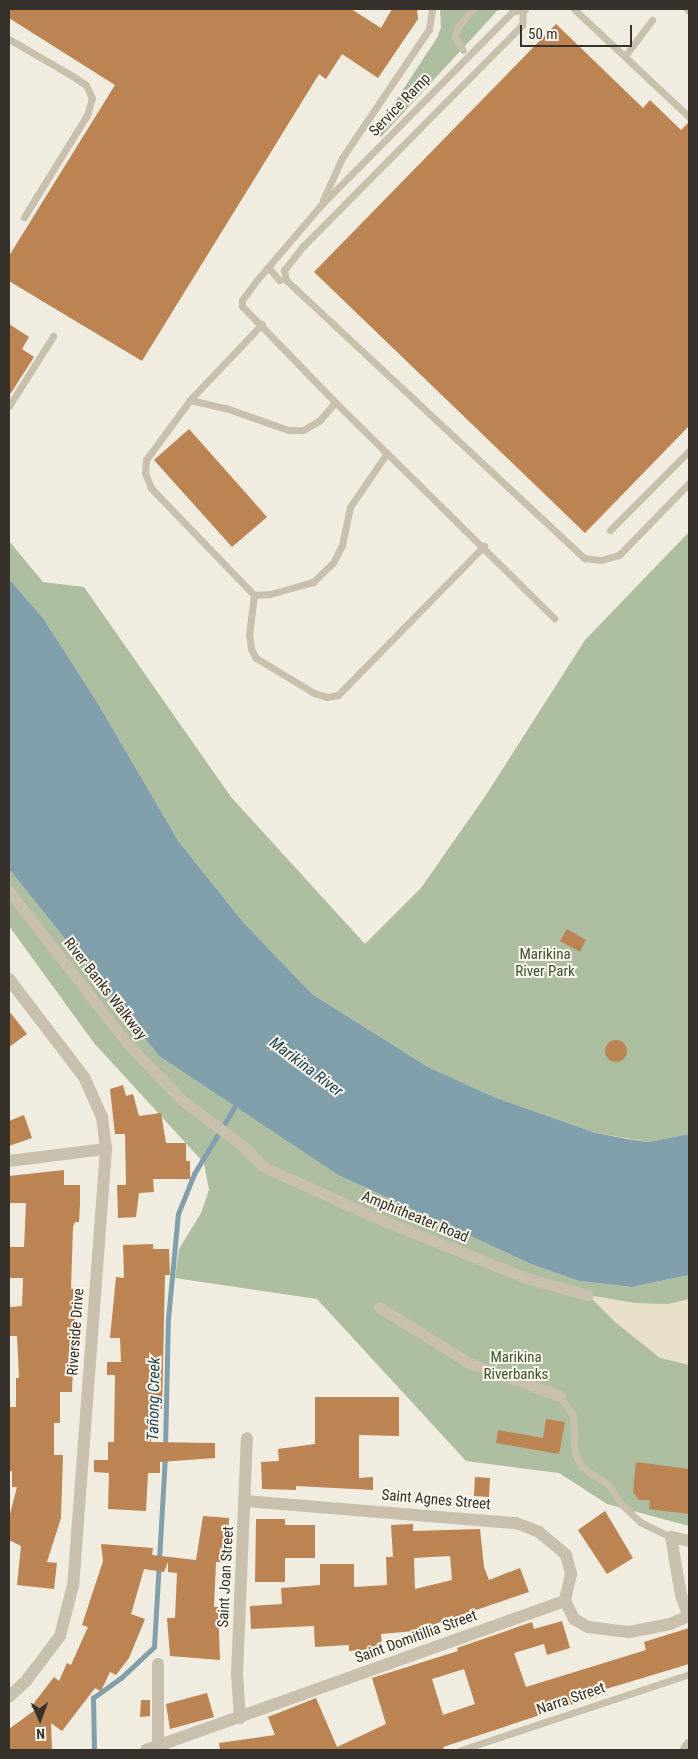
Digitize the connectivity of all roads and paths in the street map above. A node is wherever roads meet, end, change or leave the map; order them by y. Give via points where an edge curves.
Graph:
1 (432, 9) edge
2 (473, 9) edge
3 (574, 9) edge
4 (524, 10) edge
5 (652, 20) dead end
6 (9, 39) edge
7 (463, 50) dead end
8 (624, 56) junction
9 (689, 117) edge
10 (321, 205) junction
11 (24, 217) dead end
12 (269, 268) junction
13 (279, 280) dead end
14 (262, 324) junction
15 (53, 336) dead end
16 (190, 400) junction
17 (335, 402) junction
18 (9, 406) edge
19 (689, 451) edge
20 (387, 453) junction
21 (689, 484) edge
22 (610, 530) dead end
23 (484, 546) junction
24 (254, 594) junction
25 (554, 618) dead end
26 (9, 891) edge
27 (9, 979) edge
28 (242, 1145) joint
29 (106, 1149) junction
30 (9, 1161) edge
31 (588, 1294) dead end
32 (379, 1307) dead end
33 (560, 1396) joint
34 (247, 1438) dead end
35 (246, 1501) junction
36 (671, 1537) junction
37 (689, 1541) edge
38 (565, 1601) junction
39 (689, 1616) edge
40 (158, 1664) dead end
41 (689, 1674) edge
42 (9, 1697) edge
43 (240, 1718) junction
44 (689, 1745) edge
45 (152, 1748) edge
46 (461, 1750) edge
47 (686, 1750) edge

1 - 10 lane via 429,29 342,158
2 - 7 lane via 457,28 455,37
3 - 8 lane
4 - 10 lane, Service Ramp via 512,12
4 - 21 lane via 522,25 304,246 284,270 286,280 584,558 601,560 619,555
5 - 8 lane
6 - 11 lane via 86,85 92,98 88,114
8 - 9 lane
10 - 12 lane
12 - 13 lane
12 - 14 lane via 242,300 242,306
14 - 16 lane
14 - 17 lane
15 - 18 lane
16 - 17 lane via 226,408 288,430 320,420
16 - 24 lane via 146,460 145,473 151,488
17 - 20 lane
19 - 22 lane
20 - 23 lane
20 - 24 lane via 350,507 342,545 333,563 314,582 270,594
23 - 24 lane via 338,695 327,697 314,693 256,658 249,634
23 - 25 lane
26 - 28 street, River Banks Walkway via 126,1042 183,1101
27 - 29 street, Riverside Drive via 84,1077 102,1117
28 - 31 street, Amphitheater Road via 262,1166 372,1216 526,1278
29 - 30 street
29 - 42 street, Riverside Drive via 73,1586 60,1636 26,1681
32 - 33 street via 469,1363
33 - 36 lane via 573,1416 576,1454 582,1467 609,1485 640,1522
34 - 35 street, Saint Joan Street
35 - 38 street, Saint Agnes Street via 516,1523 539,1532 566,1554 571,1574
35 - 43 street, Saint Joan Street via 238,1674
36 - 37 street
36 - 39 street via 681,1595
38 - 39 street via 574,1619 588,1627 629,1632 670,1624
38 - 43 street, Saint Domitillia Street
40 - 45 street
41 - 46 lane, Narra Street
43 - 45 street, Saint Domitillia Street
44 - 47 street

